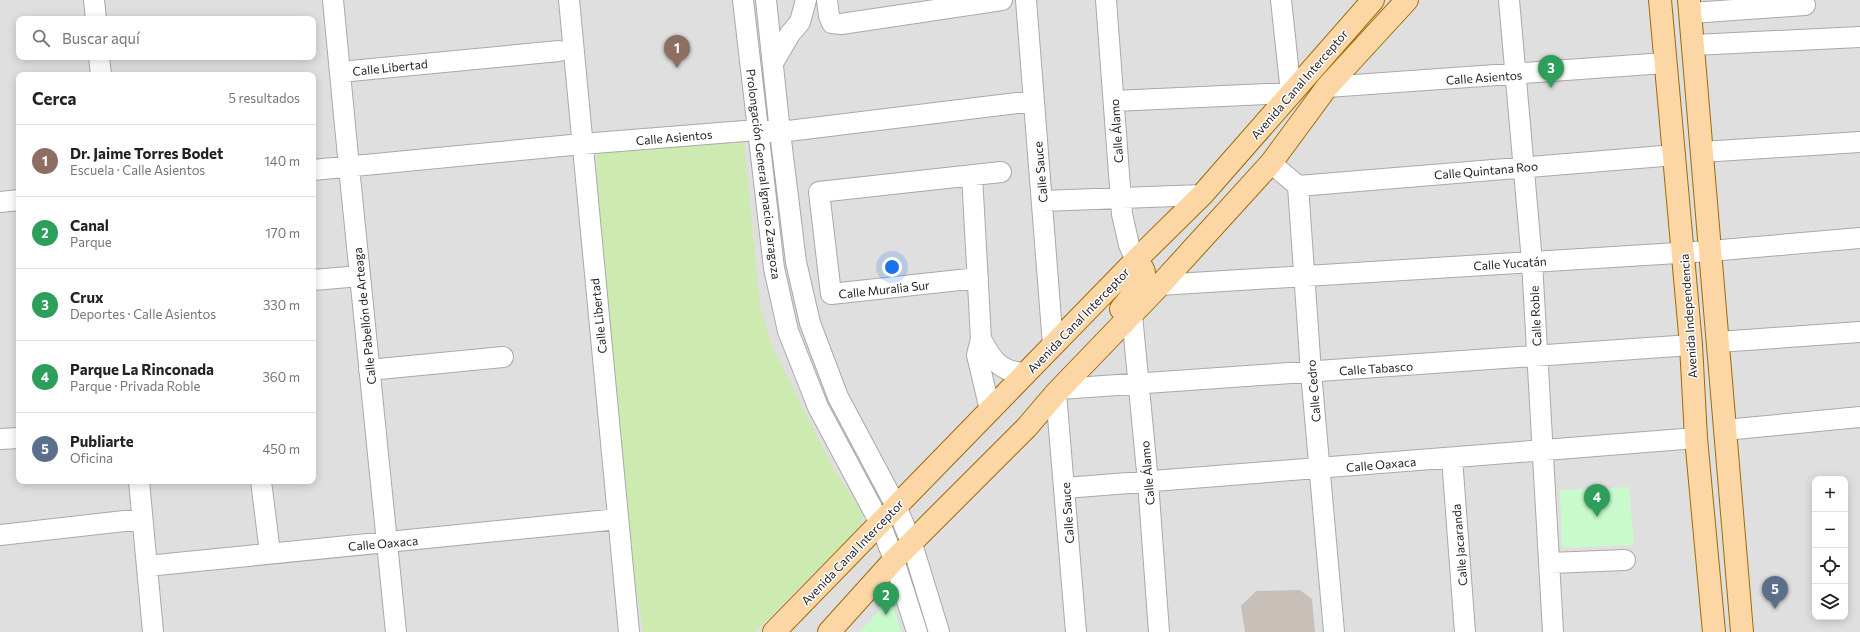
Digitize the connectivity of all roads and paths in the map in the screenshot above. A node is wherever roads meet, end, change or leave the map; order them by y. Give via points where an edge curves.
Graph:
1 (94, 0) edge
2 (334, 0) edge
3 (569, 0) edge
4 (743, 0) edge
5 (766, 0) edge
6 (795, 0) edge
7 (806, 0) edge
8 (827, 0) edge
9 (1002, 0) edge
10 (1026, 0) edge
11 (1106, 0) edge
12 (1281, 0) edge
13 (1373, 0) edge
14 (1407, 0) edge
15 (1509, 0) edge
16 (1660, 0) edge
17 (961, 3) edge
18 (1805, 5) dead end
19 (1690, 7) edge
20 (96, 16) edge
21 (790, 34) junction
22 (1860, 37) edge
23 (1694, 45) junction
24 (559, 51) dead end
25 (99, 60) edge
26 (773, 63) junction
27 (1665, 63) junction
28 (101, 72) edge
29 (340, 72) junction
30 (1516, 75) junction
31 (1327, 87) junction
32 (1291, 93) junction
33 (1034, 101) junction
34 (1114, 101) junction
35 (757, 130) junction
36 (780, 132) junction
37 (1860, 142) edge
38 (582, 144) junction
39 (1701, 152) junction
40 (1675, 155) junction
41 (1271, 162) junction
42 (349, 167) junction
43 (1524, 167) junction
44 (316, 170) edge
45 (1001, 172) dead end
46 (972, 175) junction
47 (1298, 186) junction
48 (1202, 195) junction
49 (1121, 198) junction
50 (16, 200) edge
51 (1042, 201) junction
52 (0, 202) edge
53 (1860, 238) edge
54 (1710, 251) junction
55 (1683, 252) junction
56 (1136, 260) junction
57 (1532, 262) junction
58 (1178, 265) junction
59 (360, 276) junction
60 (1305, 277) junction
61 (978, 278) junction
62 (316, 280) edge
63 (1160, 285) junction
64 (1132, 315) junction
65 (1860, 332) edge
66 (982, 338) junction
67 (1718, 342) junction
68 (1053, 345) junction
69 (1691, 345) junction
70 (1538, 356) junction
71 (502, 357) dead end
72 (1091, 358) junction
73 (369, 370) junction
74 (1311, 372) junction
75 (1026, 373) junction
76 (1138, 385) junction
77 (1058, 391) junction
78 (990, 410) junction
79 (1860, 417) edge
80 (1725, 430) junction
81 (16, 438) edge
82 (1696, 438) junction
83 (0, 439) edge
84 (1542, 450) junction
85 (1452, 458) junction
86 (1320, 469) junction
87 (1148, 482) junction
88 (139, 484) edge
89 (261, 484) edge
90 (1065, 488) junction
91 (896, 506) junction
92 (142, 519) junction
93 (618, 519) junction
94 (880, 523) junction
95 (0, 535) edge
96 (387, 543) junction
97 (912, 544) junction
98 (270, 553) junction
99 (894, 560) junction
100 (1625, 560) dead end
101 (1550, 563) junction
102 (147, 566) junction
103 (153, 632) edge
104 (392, 632) edge
105 (629, 632) edge
106 (774, 632) edge
107 (829, 632) edge
108 (917, 632) edge
109 (939, 632) edge
110 (1076, 632) edge
111 (1159, 632) edge
112 (1334, 632) edge
113 (1466, 632) edge
114 (1554, 632) edge
115 (1714, 632) edge
116 (1742, 632) edge

1 - 20 street
2 - 29 street, Calle Pabellón de Arteaga
3 - 38 street, Calle Libertad
4 - 35 street, Prolongación General Ignacio Zaragoza
5 - 26 street, Prolongación General Ignacio Zaragoza
6 - 21 street
7 - 21 street via 800,22
8 - 17 street via 832,23 842,24
9 - 17 street
10 - 33 street, Calle Sauce
11 - 34 street, Calle Álamo
12 - 32 street
13 - 32 main road, Avenida Canal Interceptor
14 - 31 main road, Avenida Canal Interceptor
15 - 30 street, Calle Roble
16 - 27 main road, Avenida Independencia
18 - 19 street
19 - 23 main road
21 - 26 street
22 - 23 street
23 - 39 main road
24 - 29 street, Calle Libertad
25 - 28 street
26 - 36 street, Prolongación General Ignacio Zaragoza
27 - 30 street, Calle Asientos
27 - 40 main road, Avenida Independencia
29 - 42 street, Calle Pabellón de Arteaga
30 - 31 street, Calle Asientos
30 - 43 street, Calle Roble
31 - 41 main road, Avenida Canal Interceptor
32 - 34 street
32 - 48 main road, Avenida Canal Interceptor
33 - 36 street, Calle Asientos
33 - 51 street, Calle Sauce
34 - 49 street, Calle Álamo
35 - 36 street, Calle Asientos
35 - 38 street, Calle Asientos
35 - 94 street, Prolongación General Ignacio Zaragoza via 774,268 788,331 818,407
36 - 91 street, Prolongación General Ignacio Zaragoza via 796,262 810,323 838,397
37 - 39 street
38 - 42 street, Calle Asientos
38 - 93 street, Calle Libertad
39 - 54 main road
40 - 43 street, Calle Quintana Roo
40 - 55 main road, Avenida Independencia
41 - 47 street
41 - 58 main road, Avenida Canal Interceptor
42 - 44 street, Calle Asientos
42 - 59 street, Calle Pabellón de Arteaga
43 - 47 street, Calle Quintana Roo
43 - 57 street, Calle Roble
45 - 46 street, Calle Muralia Sur
46 - 61 street
46 - 61 street, Calle Muralia Sur via 819,192 832,294
47 - 60 street, Calle Cedro
48 - 49 street
48 - 56 main road, Avenida Canal Interceptor
48 - 58 main road via 1166,252 1167,260
49 - 51 street
49 - 56 street, Calle Álamo via 1124,227
50 - 52 street
51 - 68 street, Calle Sauce
53 - 54 street, Calle Yucatán
54 - 55 street, Calle Yucatán
54 - 67 main road
55 - 57 street, Calle Yucatán
55 - 69 main road, Avenida Independencia
56 - 68 main road, Avenida Canal Interceptor
56 - 72 main road via 1145,275 1106,329
57 - 60 street, Calle Yucatán
57 - 70 street, Calle Roble
58 - 63 main road, Avenida Canal Interceptor
59 - 62 street
59 - 73 street, Calle Pabellón de Arteaga
60 - 63 street, Calle Yucatán
60 - 74 street, Calle Cedro
61 - 66 street
63 - 64 main road, Avenida Canal Interceptor
64 - 72 main road, Avenida Canal Interceptor
64 - 76 street, Calle Álamo
65 - 67 street
66 - 75 street via 992,358 999,365 1007,370
66 - 78 street via 977,355
67 - 80 main road
68 - 75 main road, Avenida Canal Interceptor
69 - 70 street, Calle Tabasco
69 - 82 main road, Avenida Independencia
70 - 74 street, Calle Tabasco
70 - 84 street, Calle Roble
71 - 73 street
72 - 77 main road, Avenida Canal Interceptor
73 - 96 street, Calle Pabellón de Arteaga
74 - 76 street, Calle Tabasco
74 - 86 street, Calle Cedro
75 - 78 main road, Avenida Canal Interceptor
76 - 77 street, Calle Tabasco
76 - 87 street, Calle Álamo
77 - 90 street, Calle Sauce
77 - 97 main road, Avenida Canal Interceptor via 1027,427
78 - 91 main road, Avenida Canal Interceptor
79 - 80 street
80 - 116 main road
81 - 83 street
82 - 84 street, Calle Oaxaca
82 - 115 main road, Avenida Independencia
84 - 85 street, Calle Oaxaca
84 - 101 street, Calle Roble
85 - 86 street, Calle Oaxaca
85 - 113 street, Calle Jacaranda
86 - 87 street, Calle Oaxaca
86 - 112 street, Calle Cedro
87 - 90 street, Calle Oaxaca
87 - 111 street, Calle Álamo
88 - 92 street
89 - 98 street
90 - 110 street, Calle Sauce
91 - 94 main road, Avenida Canal Interceptor
91 - 97 street, Prolongación General Ignacio Zaragoza
92 - 95 street
92 - 102 street
93 - 96 street, Calle Oaxaca
93 - 105 street, Calle Libertad
94 - 99 street, Prolongación General Ignacio Zaragoza
94 - 106 main road, Avenida Canal Interceptor
96 - 98 street, Calle Oaxaca
96 - 104 street, Calle Pabellón de Arteaga
97 - 99 main road, Avenida Canal Interceptor
97 - 109 street, Prolongación General Ignacio Zaragoza
98 - 102 street, Calle Oaxaca
99 - 107 main road, Avenida Canal Interceptor
99 - 108 street, Prolongación General Ignacio Zaragoza
100 - 101 street
101 - 114 street, Calle Roble
102 - 103 street

